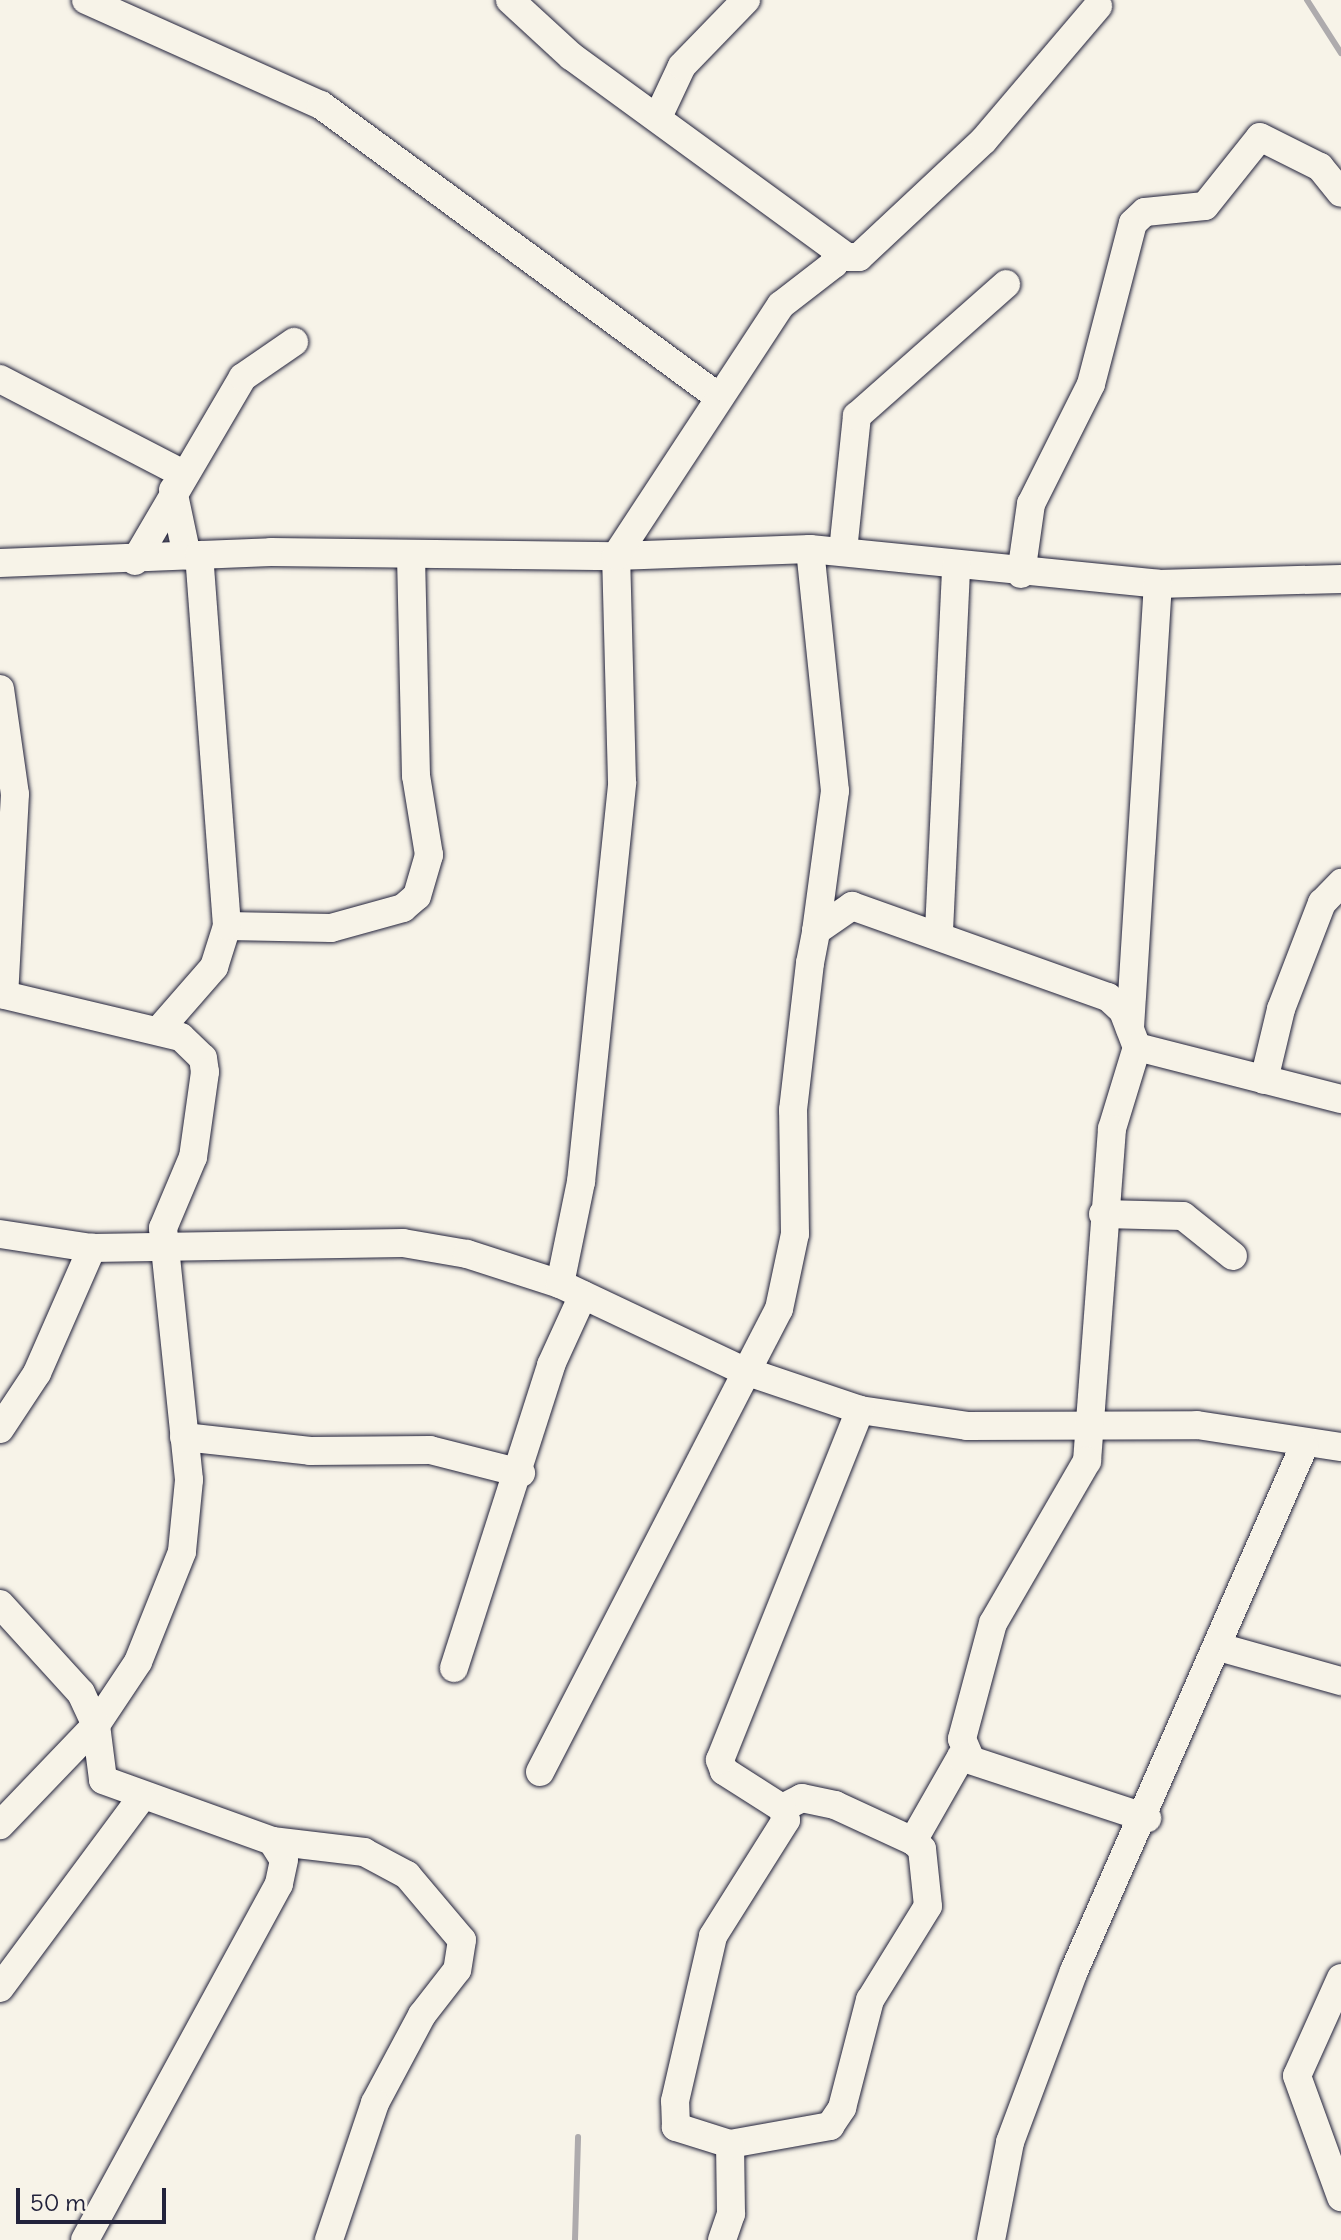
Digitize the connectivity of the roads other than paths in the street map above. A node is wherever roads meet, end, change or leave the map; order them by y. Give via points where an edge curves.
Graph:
1 (86, 0) edge
2 (746, 0) edge
3 (515, 2) edge
4 (1098, 6) dead end
5 (658, 117) junction
6 (1341, 193) edge
7 (836, 253) junction
8 (1006, 284) dead end
9 (294, 342) dead end
10 (0, 379) edge
11 (716, 395) junction
12 (178, 482) junction
13 (810, 549) junction
14 (843, 551) junction
15 (193, 555) junction
16 (411, 555) junction
17 (616, 556) junction
18 (135, 561) junction
19 (0, 563) edge
20 (956, 564) junction
21 (1021, 574) junction
22 (1339, 583) edge
23 (1158, 584) junction
24 (0, 689) edge
25 (7, 788) edge
26 (1341, 883) edge
27 (227, 926) junction
28 (816, 931) junction
29 (939, 931) junction
30 (2, 994) edge
31 (159, 1030) junction
32 (1134, 1038) junction
33 (1264, 1080) junction
34 (1341, 1099) edge
35 (1103, 1214) junction
36 (0, 1234) edge
37 (92, 1248) junction
38 (166, 1249) junction
39 (1233, 1256) dead end
40 (572, 1290) junction
41 (742, 1370) junction
42 (860, 1410) junction
43 (1091, 1422) junction
44 (0, 1429) edge
45 (184, 1437) junction
46 (1304, 1446) junction
47 (1341, 1447) edge
48 (521, 1473) junction
49 (0, 1604) edge
50 (1219, 1647) junction
51 (454, 1668) dead end
52 (1341, 1681) edge
53 (96, 1725) junction
54 (970, 1758) junction
55 (540, 1772) dead end
56 (142, 1797) junction
57 (782, 1808) junction
58 (1147, 1818) junction
59 (0, 1825) edge
60 (272, 1841) junction
61 (913, 1841) junction
62 (1341, 1978) edge
63 (0, 1988) edge
64 (730, 2144) junction
65 (1338, 2184) edge
66 (85, 2240) edge
67 (329, 2240) edge
68 (722, 2240) edge
69 (991, 2240) edge

1 - 11 street via 321,105
2 - 5 street via 682,66
3 - 5 street via 571,56
4 - 7 street via 984,140 859,257
5 - 7 street
6 - 21 street via 1320,167 1260,137 1205,206 1145,212 1133,223 1091,384 1031,504
7 - 11 street via 834,264 781,305
8 - 14 street via 857,416
9 - 12 street via 269,352 243,377
10 - 12 street
11 - 17 street
12 - 15 street
12 - 18 street
13 - 14 street
13 - 17 street
13 - 28 street via 835,791
14 - 20 street
15 - 16 street
15 - 18 street
15 - 27 street
16 - 17 street
16 - 27 street via 416,776 429,855 417,896 403,908 331,928
17 - 40 street via 622,782
18 - 19 street
20 - 21 street
20 - 29 street
21 - 23 street
22 - 23 street
23 - 32 street
24 - 25 street
25 - 30 street
26 - 33 street via 1322,903 1301,956
27 - 31 street via 214,967
28 - 29 street via 852,906
28 - 41 street via 793,1110 795,1234 779,1309
29 - 32 street via 1108,997
30 - 31 street
31 - 38 street via 193,1045 205,1072 193,1157 163,1228
32 - 33 street
32 - 35 street via 1112,1129
33 - 34 street
35 - 39 street via 1183,1216
35 - 43 street
36 - 37 street
37 - 38 street
37 - 44 street via 37,1373
38 - 40 street via 403,1243 467,1254
38 - 45 street
40 - 41 street
40 - 48 street
41 - 42 street
41 - 55 street
42 - 43 street via 967,1426
42 - 57 street via 720,1760 724,1771
43 - 46 street via 1197,1425
43 - 54 street via 1087,1461 993,1623 962,1739
45 - 48 street via 310,1451 430,1450
45 - 53 street via 182,1552 138,1662
46 - 47 street
46 - 50 street
48 - 51 street via 483,1562
49 - 53 street via 54,1658
50 - 52 street
50 - 58 street
53 - 56 street via 98,1773
53 - 59 street
54 - 58 street
54 - 61 street via 953,1765
56 - 60 street
56 - 63 street
57 - 61 street via 802,1798 835,1805
57 - 64 street via 786,1820 713,1936 675,2101 676,2127
58 - 69 street via 1037,2067 1010,2142
60 - 66 street via 284,1860 279,1884
60 - 67 street via 310,1841 375,1857 407,1875 462,1940 457,1970 422,2015 375,2103
61 - 64 street via 922,1849 928,1906 870,2000 842,2108 830,2126 813,2133
62 - 65 street via 1297,2076
64 - 68 street via 731,2214

